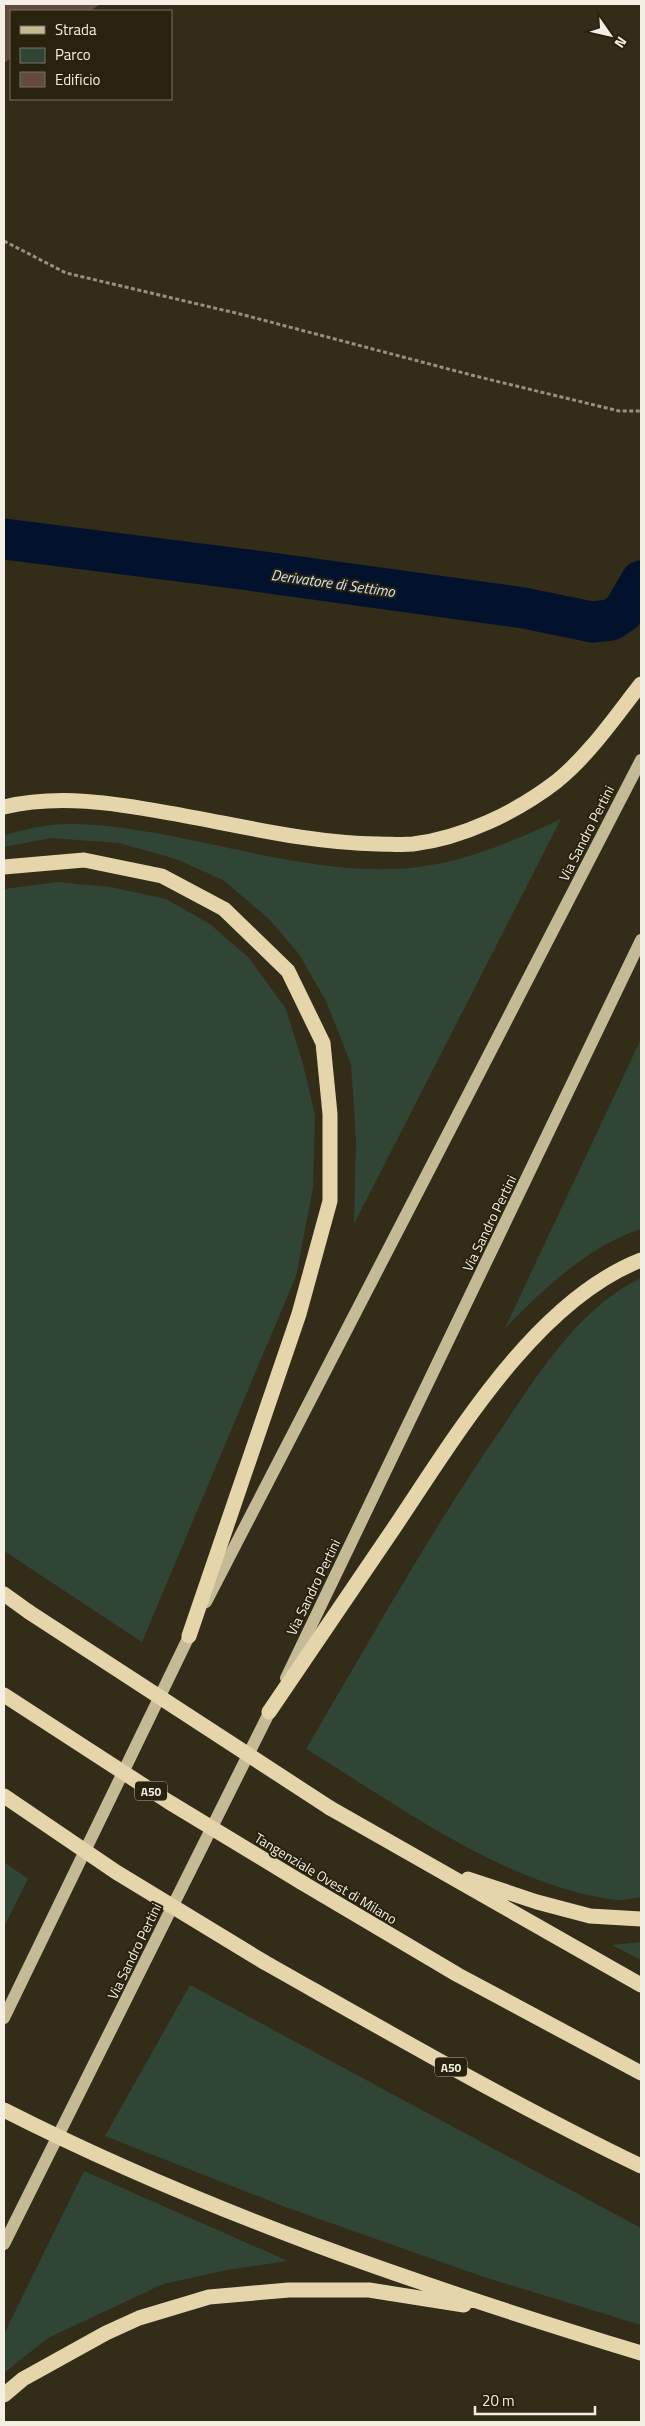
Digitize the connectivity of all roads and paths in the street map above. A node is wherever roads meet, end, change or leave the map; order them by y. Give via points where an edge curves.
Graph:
1 (4, 242) edge
2 (641, 411) edge
3 (641, 684) edge
4 (641, 760) edge
5 (4, 807) edge
6 (4, 867) edge
7 (641, 940) edge
8 (641, 1260) edge
9 (4, 1594) edge
10 (189, 1636) junction
11 (4, 1695) edge
12 (269, 1712) junction
13 (4, 1796) edge
14 (437, 1869) junction
15 (641, 1919) edge
16 (641, 1985) edge
17 (4, 2018) edge
18 (641, 2073) edge
19 (4, 2110) edge
20 (58, 2137) junction
21 (641, 2166) edge
22 (4, 2244) edge
23 (502, 2311) junction
24 (641, 2353) edge
25 (4, 2395) edge

1 - 2 path via 66,273 619,411
3 - 5 highway via 590,749 557,781 510,812 471,829 412,844 311,840 124,805 65,800
4 - 10 main road, Via Sandro Pertini
6 - 10 highway via 84,860 162,876 224,909 288,971 323,1044 330,1114 330,1201 299,1314
7 - 12 main road, Via Sandro Pertini
8 - 12 highway via 618,1269 570,1302 521,1352 458,1432
9 - 14 highway, bridge via 330,1808
10 - 17 main road, Via Sandro Pertini
11 - 18 highway, Tangenziale Ovest di Milano / A50, bridge via 169,1802 301,1882 458,1974
12 - 20 main road, Via Sandro Pertini
13 - 21 highway, A50, bridge via 116,1872 264,1962 438,2060
14 - 15 highway via 590,1916
14 - 16 highway
19 - 20 highway
20 - 22 main road, Via Sandro Pertini
20 - 23 highway via 279,2232
23 - 24 highway
23 - 25 highway via 368,2290 289,2290 209,2297 140,2318 106,2334 22,2379

